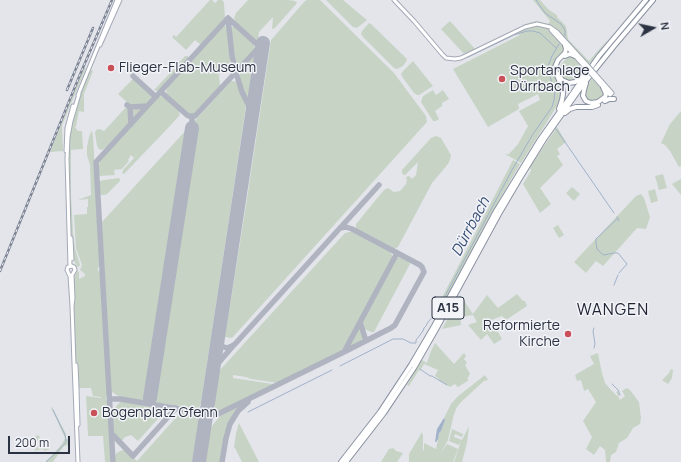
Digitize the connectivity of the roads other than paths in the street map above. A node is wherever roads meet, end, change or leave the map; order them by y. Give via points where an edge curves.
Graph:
1 (118, 0) edge
2 (394, 0) edge
3 (646, 0) edge
4 (653, 0) edge
5 (567, 45) junction
6 (570, 50) junction
7 (565, 55) junction
8 (576, 55) junction
9 (586, 74) junction
10 (595, 74) junction
11 (603, 87) junction
12 (611, 94) junction
13 (605, 99) junction
14 (614, 100) dead end
15 (559, 118) junction
16 (552, 122) junction
17 (72, 266) junction
18 (71, 274) junction
19 (78, 462) edge
20 (341, 462) edge
21 (346, 462) edge

1 - 17 main road via 79,94 70,129 67,180
2 - 5 main road via 446,58 458,59 525,27 537,24 547,27
3 - 9 highway, A15
4 - 10 highway, A15 via 617,42
5 - 6 main road
5 - 7 highway
5 - 8 main road
6 - 7 highway
6 - 8 main road
7 - 8 highway
7 - 9 highway via 557,68 562,80 574,82
7 - 16 highway via 559,59 555,67 563,96
8 - 10 main road, bridge
9 - 16 highway, A15
10 - 11 main road
10 - 12 main road
10 - 13 highway via 584,88 584,97 593,104
10 - 15 highway, A15
11 - 12 main road
11 - 13 highway
12 - 13 highway
13 - 14 highway
13 - 15 highway via 599,105 573,108
15 - 21 highway, A15 via 508,198 414,368 384,413
16 - 20 highway, A15 via 502,200 411,365
17 - 18 main road via 75,270
17 - 18 main road via 67,270
18 - 19 main road

